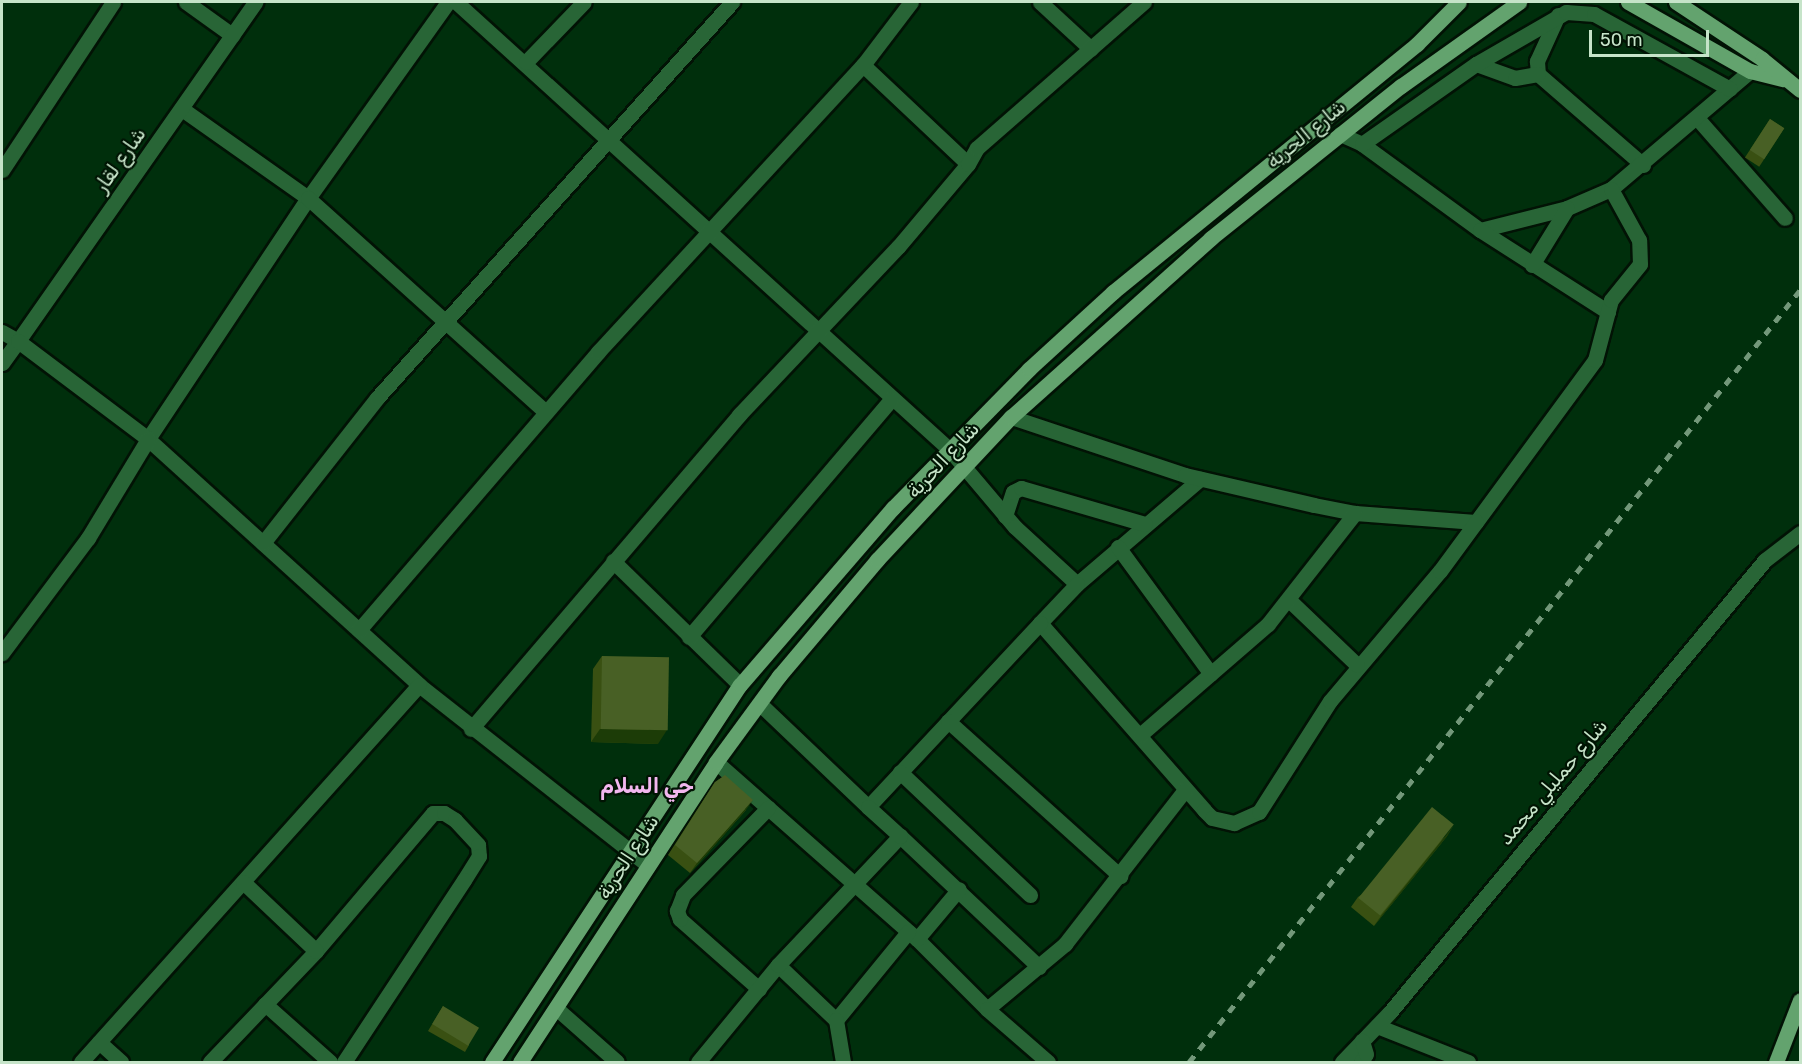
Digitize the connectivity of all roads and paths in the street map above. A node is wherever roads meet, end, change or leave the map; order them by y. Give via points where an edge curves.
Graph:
1 (113, 2) edge
2 (186, 2) edge
3 (255, 2) edge
4 (448, 2) edge
5 (456, 2) edge
6 (584, 2) edge
7 (732, 2) edge
8 (911, 2) edge
9 (1040, 2) edge
10 (1144, 2) edge
11 (1459, 2) edge
12 (1519, 2) edge
13 (1628, 2) edge
14 (1676, 2) edge
15 (1558, 15) junction
16 (232, 35) junction
17 (1091, 49) junction
18 (526, 62) junction
19 (1476, 64) junction
20 (863, 65) junction
21 (1750, 71) junction
22 (1538, 74) junction
23 (1783, 79) junction
24 (1730, 89) junction
25 (1800, 90) edge
26 (182, 109) junction
27 (1697, 118) junction
28 (1340, 134) junction
29 (612, 139) junction
30 (1362, 144) junction
31 (968, 164) junction
32 (1643, 165) junction
33 (2, 170) edge
34 (1611, 189) junction
35 (308, 198) junction
36 (1567, 208) junction
37 (1785, 218) dead end
38 (1480, 230) junction
39 (710, 231) junction
40 (1532, 265) junction
41 (1608, 312) junction
42 (447, 321) junction
43 (2, 332) edge
44 (816, 332) junction
45 (18, 341) junction
46 (2, 363) edge
47 (891, 400) junction
48 (546, 412) junction
49 (1011, 417) junction
50 (148, 439) junction
51 (949, 449) junction
52 (965, 468) junction
53 (1200, 478) junction
54 (1355, 513) junction
55 (1005, 516) junction
56 (1476, 522) junction
57 (1145, 524) junction
58 (1800, 533) edge
59 (263, 543) junction
60 (1118, 547) junction
61 (613, 561) junction
62 (1077, 584) junction
63 (1289, 600) junction
64 (1040, 622) junction
65 (359, 630) junction
66 (689, 637) junction
67 (2, 653) edge
68 (1357, 666) junction
69 (1211, 674) junction
70 (419, 685) junction
71 (740, 686) junction
72 (760, 704) junction
73 (948, 721) junction
74 (471, 729) junction
75 (1140, 735) junction
76 (716, 762) junction
77 (900, 772) junction
78 (1185, 790) junction
79 (868, 807) junction
80 (768, 808) junction
81 (900, 836) junction
82 (630, 849) junction
83 (648, 865) junction
84 (1120, 876) junction
85 (243, 882) junction
86 (854, 882) junction
87 (958, 889) junction
88 (1030, 895) dead end
89 (913, 936) junction
90 (316, 951) junction
91 (777, 965) junction
92 (1039, 967) junction
93 (759, 989) junction
94 (1800, 1000) edge
95 (265, 1004) junction
96 (556, 1008) junction
97 (987, 1009) junction
98 (836, 1020) junction
99 (1377, 1026) junction
100 (1362, 1041) junction
101 (99, 1042) junction
102 (839, 1059) edge
103 (81, 1062) edge
104 (121, 1062) edge
105 (210, 1062) edge
106 (330, 1062) edge
107 (344, 1062) edge
108 (492, 1062) edge
109 (520, 1062) edge
110 (617, 1062) edge
111 (698, 1062) edge
112 (1048, 1062) edge
113 (1342, 1062) edge
114 (1361, 1062) edge
115 (1468, 1062) edge
116 (1776, 1062) edge

1 - 33 street
2 - 16 street
3 - 16 street, شارع لقار
4 - 35 street
5 - 18 street
6 - 18 street
7 - 29 street
8 - 20 street
9 - 17 street
10 - 17 street
11 - 51 main road, شارع الحرية via 1408,52 1113,292
12 - 28 main road, شارع الحرية
13 - 21 main road
14 - 23 main road via 1762,59
15 - 19 street
15 - 22 street via 1537,61
15 - 24 street via 1576,11 1594,14
16 - 26 street, شارع لقار
17 - 31 street via 1002,123 977,148
18 - 29 street
19 - 22 street via 1515,78
19 - 30 street
20 - 31 street
20 - 39 street
21 - 23 main road
21 - 24 street
22 - 32 street
23 - 25 main road
24 - 27 street
26 - 35 street
26 - 45 street, شارع لقار
27 - 32 street
27 - 37 street
28 - 30 street
28 - 49 main road, شارع الحرية via 1211,238
29 - 39 street
29 - 42 street
30 - 38 street
31 - 44 street via 898,246
32 - 34 street
34 - 36 street
34 - 41 street via 1639,240 1642,254 1640,264 1611,300
35 - 42 street
35 - 50 street
36 - 38 street
36 - 40 street
38 - 40 street
39 - 44 street
39 - 48 street
40 - 41 street
41 - 56 street via 1595,360
42 - 48 street
42 - 59 street via 376,398
43 - 45 street
44 - 47 street
44 - 61 street
45 - 46 street, شارع لقار
45 - 50 street
47 - 51 street
47 - 66 street
48 - 65 street
49 - 52 main road, شارع الحرية
49 - 53 street
50 - 59 street
50 - 67 street via 88,538
51 - 52 street
51 - 71 main road, شارع الحرية via 842,565
52 - 55 street
52 - 72 main road, شارع الحرية via 877,560
53 - 54 street
53 - 57 street
54 - 56 street
54 - 63 street
55 - 57 street via 1013,492 1021,488
55 - 62 street
56 - 68 street via 1440,571
57 - 60 street
58 - 99 street, شارع حمليلي محمد via 1765,560
59 - 65 street
60 - 62 street
60 - 69 street
61 - 66 street
61 - 74 street
62 - 64 street
63 - 68 street
63 - 69 street
64 - 73 street
64 - 75 street
65 - 70 street
66 - 71 street
68 - 78 street via 1259,812 1247,819 1223,822 1212,818
69 - 75 street
70 - 74 street
70 - 85 street
71 - 82 main road, شارع الحرية
72 - 76 main road, شارع الحرية
72 - 79 street
73 - 77 street
73 - 84 street
74 - 82 street
75 - 78 street
76 - 80 street
76 - 83 main road, شارع الحرية
77 - 79 street
77 - 88 street
78 - 84 street
79 - 81 street
80 - 86 street
80 - 93 street via 683,895 677,911 680,919
81 - 86 street
81 - 87 street
82 - 83 street
82 - 108 main road, شارع الحرية
83 - 96 main road, شارع الحرية
84 - 92 street via 1065,944
85 - 90 street
85 - 101 street
86 - 89 street
86 - 91 street
87 - 89 street
87 - 92 street
89 - 97 street
89 - 98 street
90 - 95 street
90 - 107 street via 434,813 444,813 455,820 478,845 479,856
91 - 93 street
91 - 98 street
92 - 97 street
93 - 111 street
94 - 116 main road
95 - 105 street
95 - 106 street
96 - 109 main road, شارع الحرية
96 - 110 street
97 - 112 street
98 - 102 street
99 - 100 street, شارع حمليلي محمد
99 - 115 street
100 - 113 street, شارع حمليلي محمد
100 - 114 street via 1366,1054
101 - 103 street
101 - 104 street

